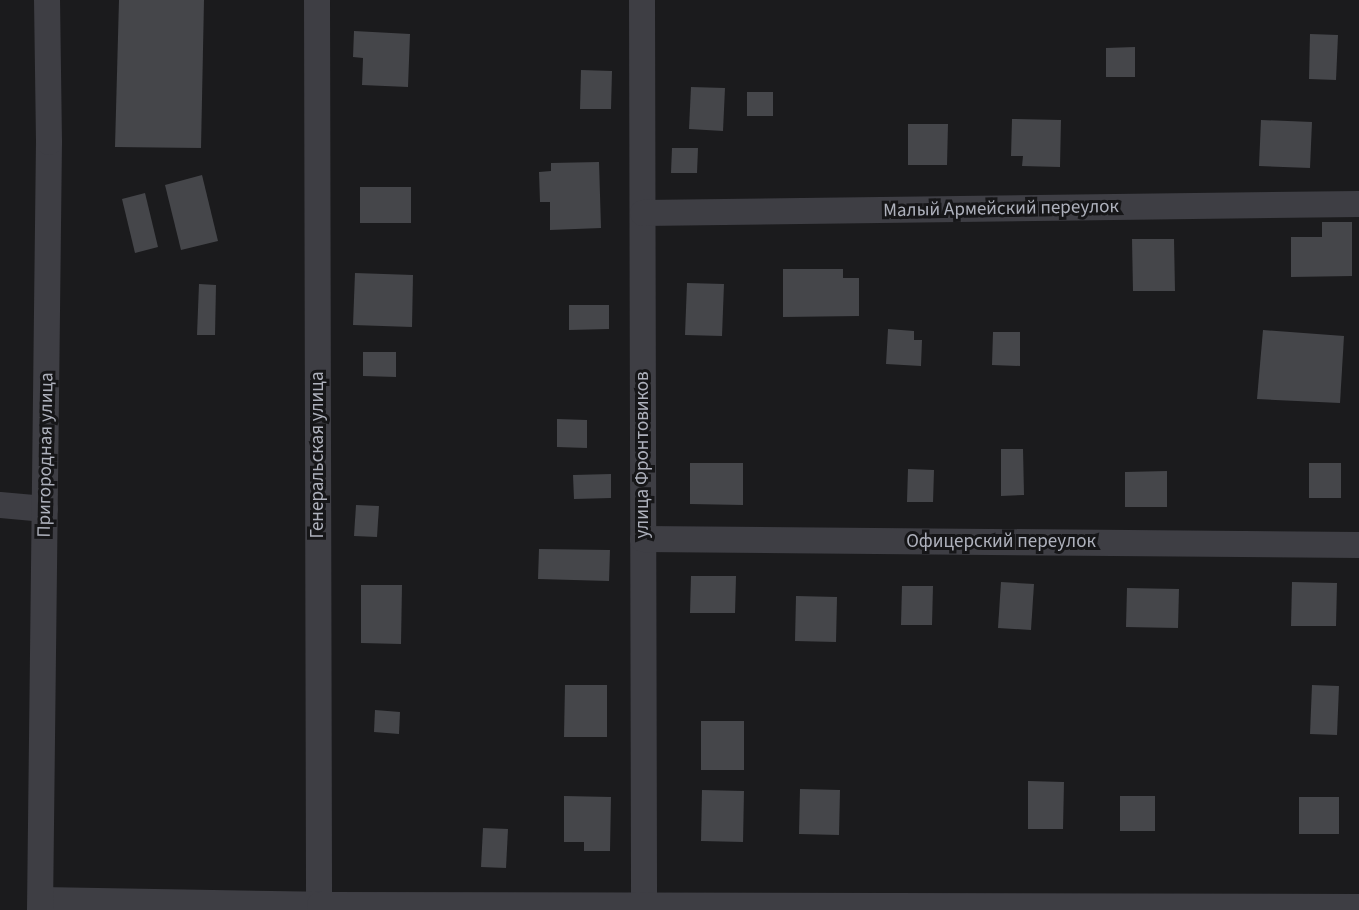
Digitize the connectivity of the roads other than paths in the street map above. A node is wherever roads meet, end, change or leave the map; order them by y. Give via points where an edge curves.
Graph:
1 (47, 0) edge
2 (317, 0) edge
3 (642, 0) edge
4 (1359, 204) edge
5 (643, 213) junction
6 (0, 505) edge
7 (45, 509) junction
8 (643, 539) junction
9 (1359, 545) edge
10 (41, 905) edge
11 (1359, 907) edge
12 (319, 908) edge
13 (644, 908) edge
14 (1228, 908) edge

1 - 7 street, Пригородная улица
2 - 12 street, Генеральская улица
3 - 5 street, улица Фронтовиков
4 - 5 street, Малый Армейский переулок
5 - 8 street, улица Фронтовиков
6 - 7 street
7 - 10 street, Пригородная улица
8 - 9 street, Офицерский переулок
8 - 13 street, улица Фронтовиков
10 - 12 street
11 - 14 street
12 - 13 street
13 - 14 street

